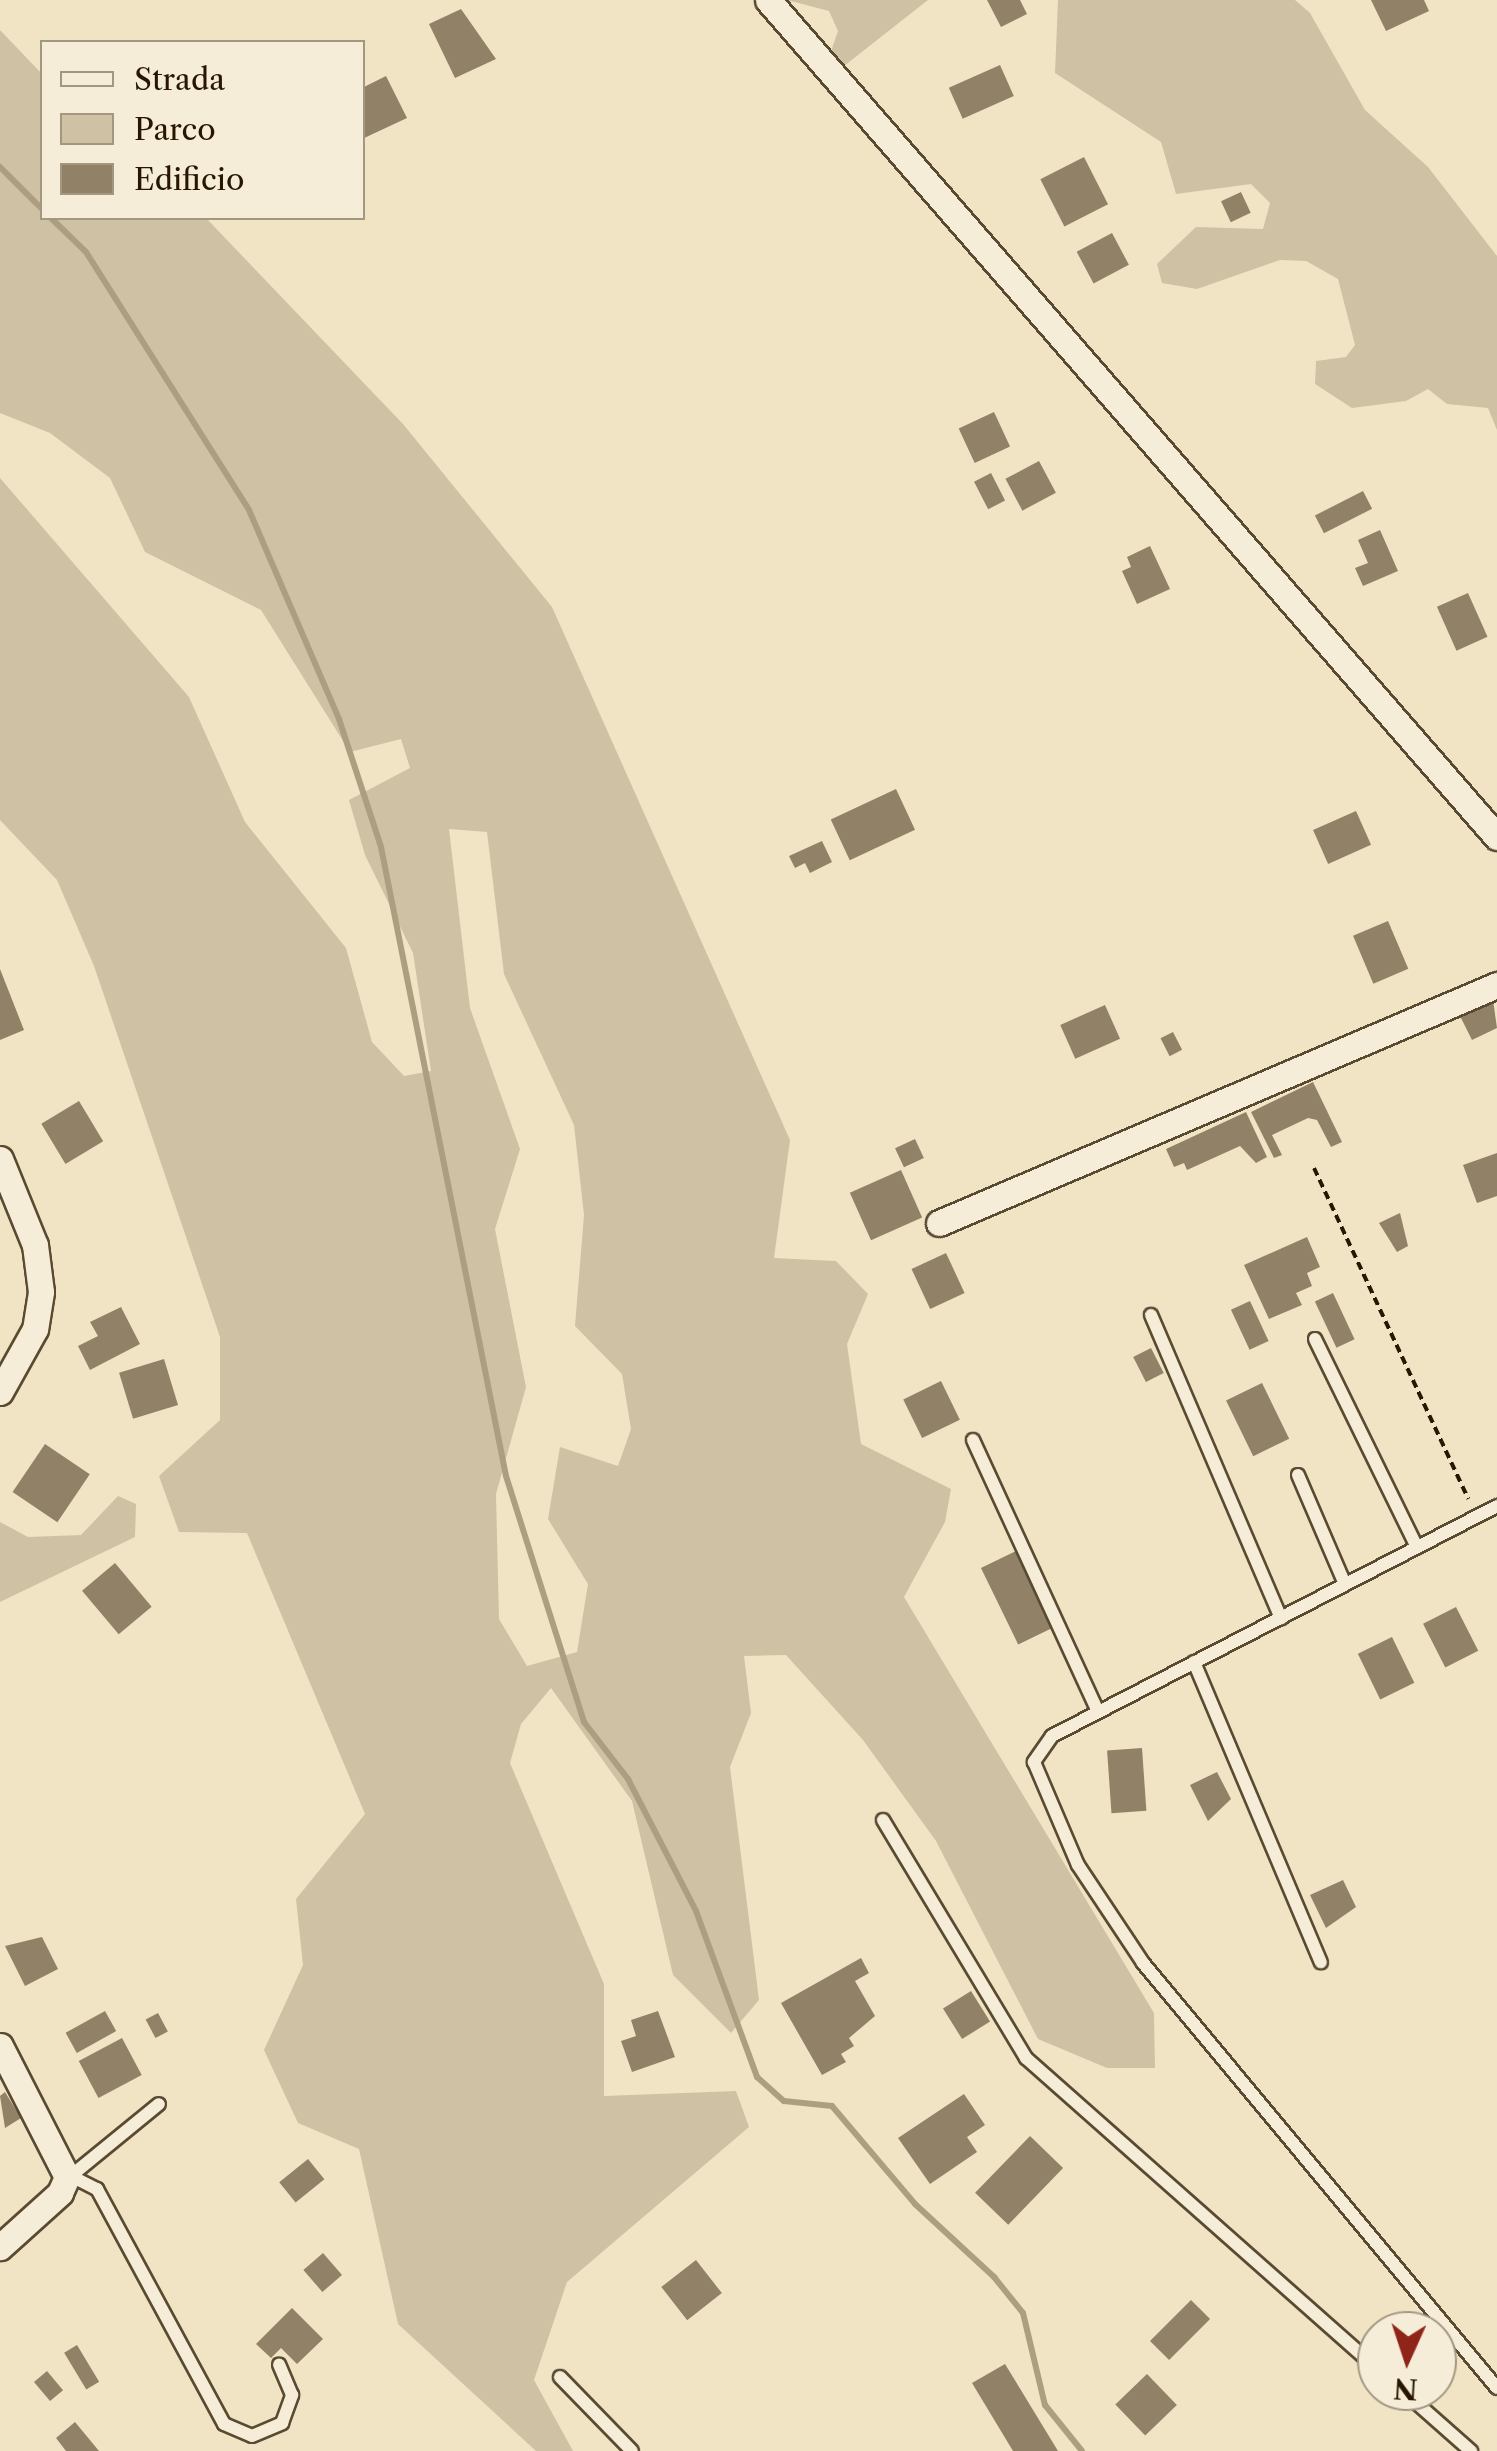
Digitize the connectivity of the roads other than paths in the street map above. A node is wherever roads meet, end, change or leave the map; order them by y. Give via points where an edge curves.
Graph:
1 (768, 0) edge
2 (1497, 837) edge
3 (1497, 985) edge
4 (0, 1158) edge
5 (938, 1223) dead end
6 (1151, 1315) dead end
7 (1315, 1339) dead end
8 (0, 1392) edge
9 (972, 1440) dead end
10 (1298, 1475) dead end
11 (1497, 1506) edge
12 (1416, 1548) junction
13 (1345, 1584) junction
14 (1281, 1618) junction
15 (1194, 1662) junction
16 (1098, 1712) junction
17 (883, 1820) dead end
18 (1321, 1962) dead end
19 (0, 2046) edge
20 (158, 2104) dead end
21 (70, 2174) junction
22 (0, 2246) edge
23 (1357, 2350) edge
24 (279, 2366) dead end
25 (560, 2378) dead end
26 (1497, 2388) edge
27 (1426, 2411) edge
28 (632, 2451) edge
29 (1471, 2451) edge

1 - 2 street
3 - 5 street
4 - 8 street via 40,1274 35,1329
6 - 14 lane
7 - 12 lane
9 - 16 lane
10 - 13 lane
11 - 12 lane
12 - 13 lane
13 - 14 lane
14 - 15 lane
15 - 16 lane
15 - 18 lane
16 - 26 lane via 1052,1736 1034,1756 1078,1865 1199,2034
17 - 23 lane via 1026,2058
19 - 21 street
20 - 21 lane
21 - 22 street via 60,2193
21 - 24 lane via 96,2189 224,2424 252,2436 282,2423 292,2395
25 - 28 lane
27 - 29 lane

